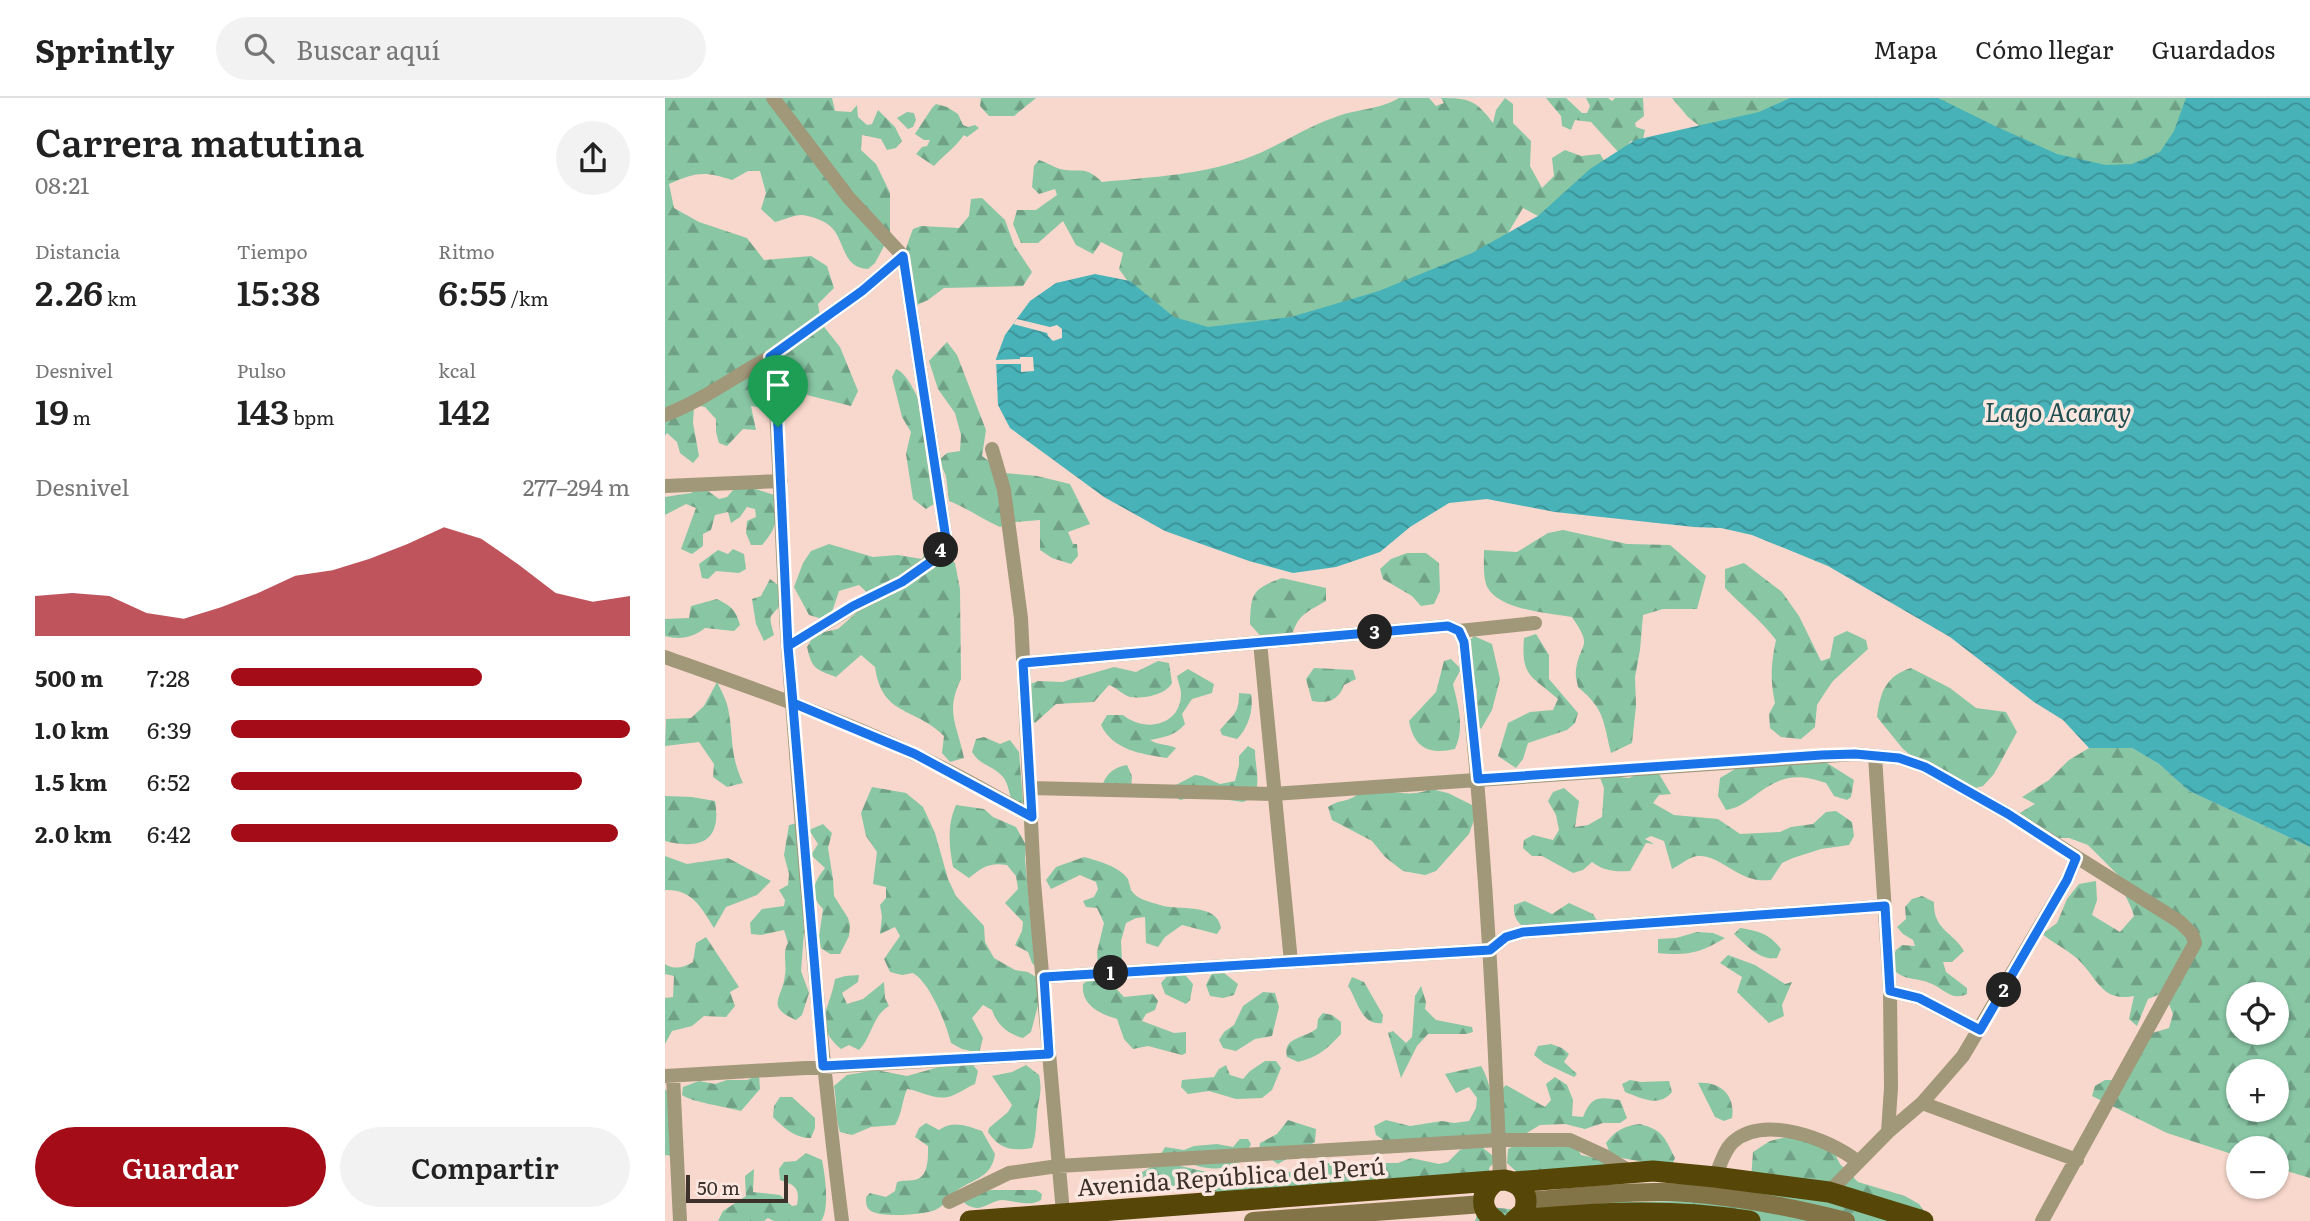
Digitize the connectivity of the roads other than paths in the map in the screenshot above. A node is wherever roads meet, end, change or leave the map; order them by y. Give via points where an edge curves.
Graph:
1 (773, 98) edge
2 (903, 256) junction
3 (770, 357) junction
4 (665, 415) edge
5 (992, 449) dead end
6 (781, 481) junction
7 (665, 486) edge
8 (1535, 623) dead end
9 (1459, 631) junction
10 (1260, 642) junction
11 (788, 646) junction
12 (665, 657) edge
13 (1023, 663) junction
14 (793, 703) junction
15 (1875, 756) junction
16 (1478, 779) junction
17 (1030, 788) junction
18 (1273, 794) junction
19 (1032, 817) junction
20 (2076, 858) junction
21 (1885, 906) junction
22 (1490, 950) junction
23 (1291, 962) junction
24 (1044, 977) junction
25 (1890, 991) junction
26 (1980, 1030) junction
27 (1049, 1054) junction
28 (823, 1066) junction
29 (669, 1076) edge
30 (1923, 1103) junction
31 (1888, 1132) junction
32 (1499, 1140) junction
33 (1857, 1160) junction
34 (2077, 1160) junction
35 (1058, 1166) junction
36 (1632, 1173) junction
37 (1715, 1177) junction
38 (1504, 1181) junction
39 (1829, 1192) junction
40 (1527, 1201) junction
41 (949, 1202) dead end
42 (1489, 1212) edge
43 (1063, 1213) junction
44 (1711, 1218) edge
45 (680, 1221) edge
46 (842, 1221) edge
47 (970, 1221) edge
48 (1253, 1221) edge
49 (1515, 1221) edge
50 (1751, 1221) edge
51 (1846, 1221) edge
52 (1923, 1221) edge
53 (2042, 1221) edge

1 - 2 street via 849,198
2 - 3 street
2 - 11 street via 946,539 939,556 902,582
3 - 4 street
3 - 6 street
5 - 13 street via 1004,490
6 - 7 street
6 - 11 street
8 - 9 street
9 - 10 street via 1448,626
9 - 16 street via 1464,642
10 - 13 street
10 - 18 street
11 - 14 street
12 - 14 street
13 - 17 street
14 - 19 street via 915,754
14 - 28 street
15 - 16 street via 1822,755
15 - 20 street via 1925,767
15 - 21 street
16 - 18 street
16 - 22 street
17 - 18 street
17 - 19 street
18 - 23 street
19 - 24 street
20 - 26 street
20 - 34 street via 2180,922 2195,943
21 - 22 street via 1523,932 1506,937
21 - 25 street
22 - 23 street
22 - 32 street
23 - 24 street
24 - 27 street
25 - 26 street via 1919,998
25 - 31 street
26 - 30 street
27 - 28 street
27 - 35 street
28 - 29 street
28 - 46 street
29 - 45 street
30 - 31 street
30 - 34 street
31 - 33 street
32 - 35 street
32 - 36 street via 1570,1140
32 - 38 street
33 - 37 street via 1812,1136 1759,1132 1730,1144
33 - 39 street
34 - 53 street
35 - 41 street via 1009,1173
35 - 43 street
36 - 37 highway, Avenida República del Perú
36 - 38 highway, Avenida República del Perú
37 - 39 highway, Avenida República del Perú
38 - 40 highway via 1523,1190
38 - 42 highway via 1485,1193
38 - 43 highway, Avenida República del Perú
39 - 52 highway, Avenida República del Perú
40 - 49 highway
40 - 51 street via 1665,1192 1773,1204
42 - 48 street
43 - 47 highway, Avenida República del Perú
44 - 49 highway via 1665,1212 1598,1213
44 - 50 highway

